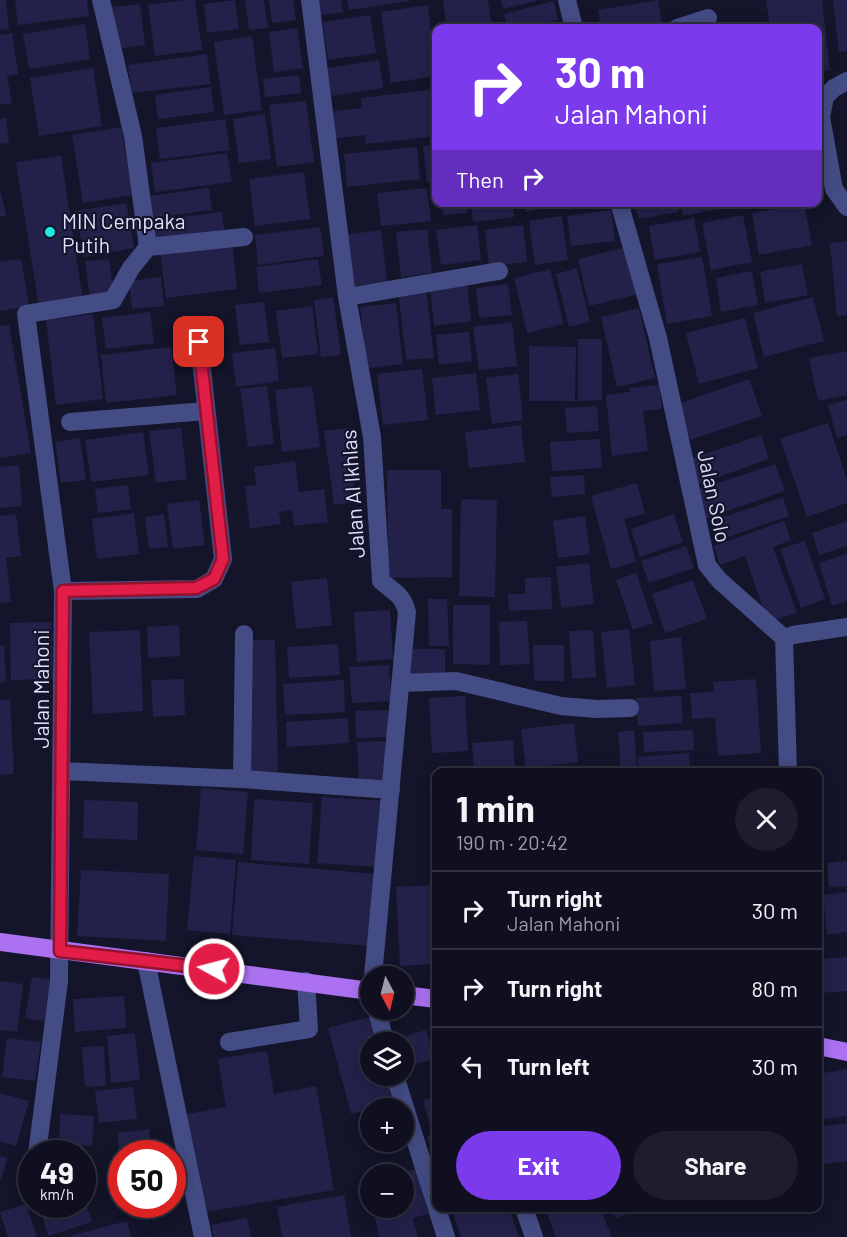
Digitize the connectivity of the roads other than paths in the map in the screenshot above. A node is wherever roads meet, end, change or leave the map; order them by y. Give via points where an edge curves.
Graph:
1 (101, 0) edge
2 (310, 0) edge
3 (567, 0) edge
4 (708, 18) dead end
5 (573, 24) edge
6 (689, 24) edge
7 (847, 81) edge
8 (822, 112) edge
9 (822, 123) edge
10 (620, 207) edge
11 (847, 207) edge
12 (244, 237) dead end
13 (148, 247) junction
14 (499, 271) dead end
15 (347, 297) junction
16 (199, 342) dead end
17 (206, 411) junction
18 (70, 422) dead end
19 (63, 591) junction
20 (847, 627) edge
21 (244, 634) dead end
22 (784, 638) junction
23 (402, 683) junction
24 (630, 708) dead end
25 (788, 768) edge
26 (62, 771) junction
27 (242, 779) junction
28 (391, 790) junction
29 (0, 942) edge
30 (60, 951) junction
31 (146, 960) junction
32 (375, 966) edge
33 (306, 981) junction
34 (360, 989) edge
35 (414, 996) edge
36 (432, 998) edge
37 (229, 1042) dead end
38 (822, 1047) edge
39 (847, 1052) edge
40 (398, 1086) edge
41 (39, 1140) edge
42 (432, 1193) edge
43 (438, 1212) edge
44 (525, 1212) edge
45 (203, 1237) edge
46 (446, 1237) edge
47 (534, 1237) edge

1 - 13 street via 133,136
2 - 15 street, Jalan Al Ikhlas
3 - 5 street
4 - 6 street
7 - 8 street via 825,98
9 - 11 street via 834,189
10 - 22 street, Jalan Solo via 658,338 707,565 718,580
12 - 13 street
13 - 19 street, Jalan Mahoni via 112,300 26,314
14 - 15 street
15 - 23 street, Jalan Al Ikhlas via 372,437 381,581 398,593 407,612
16 - 17 street
17 - 18 street
17 - 19 street via 223,559 214,579 196,588
19 - 26 street, Jalan Mahoni
20 - 22 street
21 - 27 street
22 - 25 street
23 - 24 street via 456,681 561,706
23 - 28 street, Jalan Al Ikhlas
26 - 27 street
26 - 30 street, Jalan Mahoni
27 - 28 street
28 - 32 street, Jalan Al Ikhlas
29 - 30 main road
30 - 31 main road
30 - 41 street, Jalan Mahoni
31 - 33 main road
31 - 45 street
33 - 34 main road
33 - 37 street via 309,1029
35 - 36 main road
38 - 39 main road
40 - 42 street
43 - 46 street
44 - 47 street

